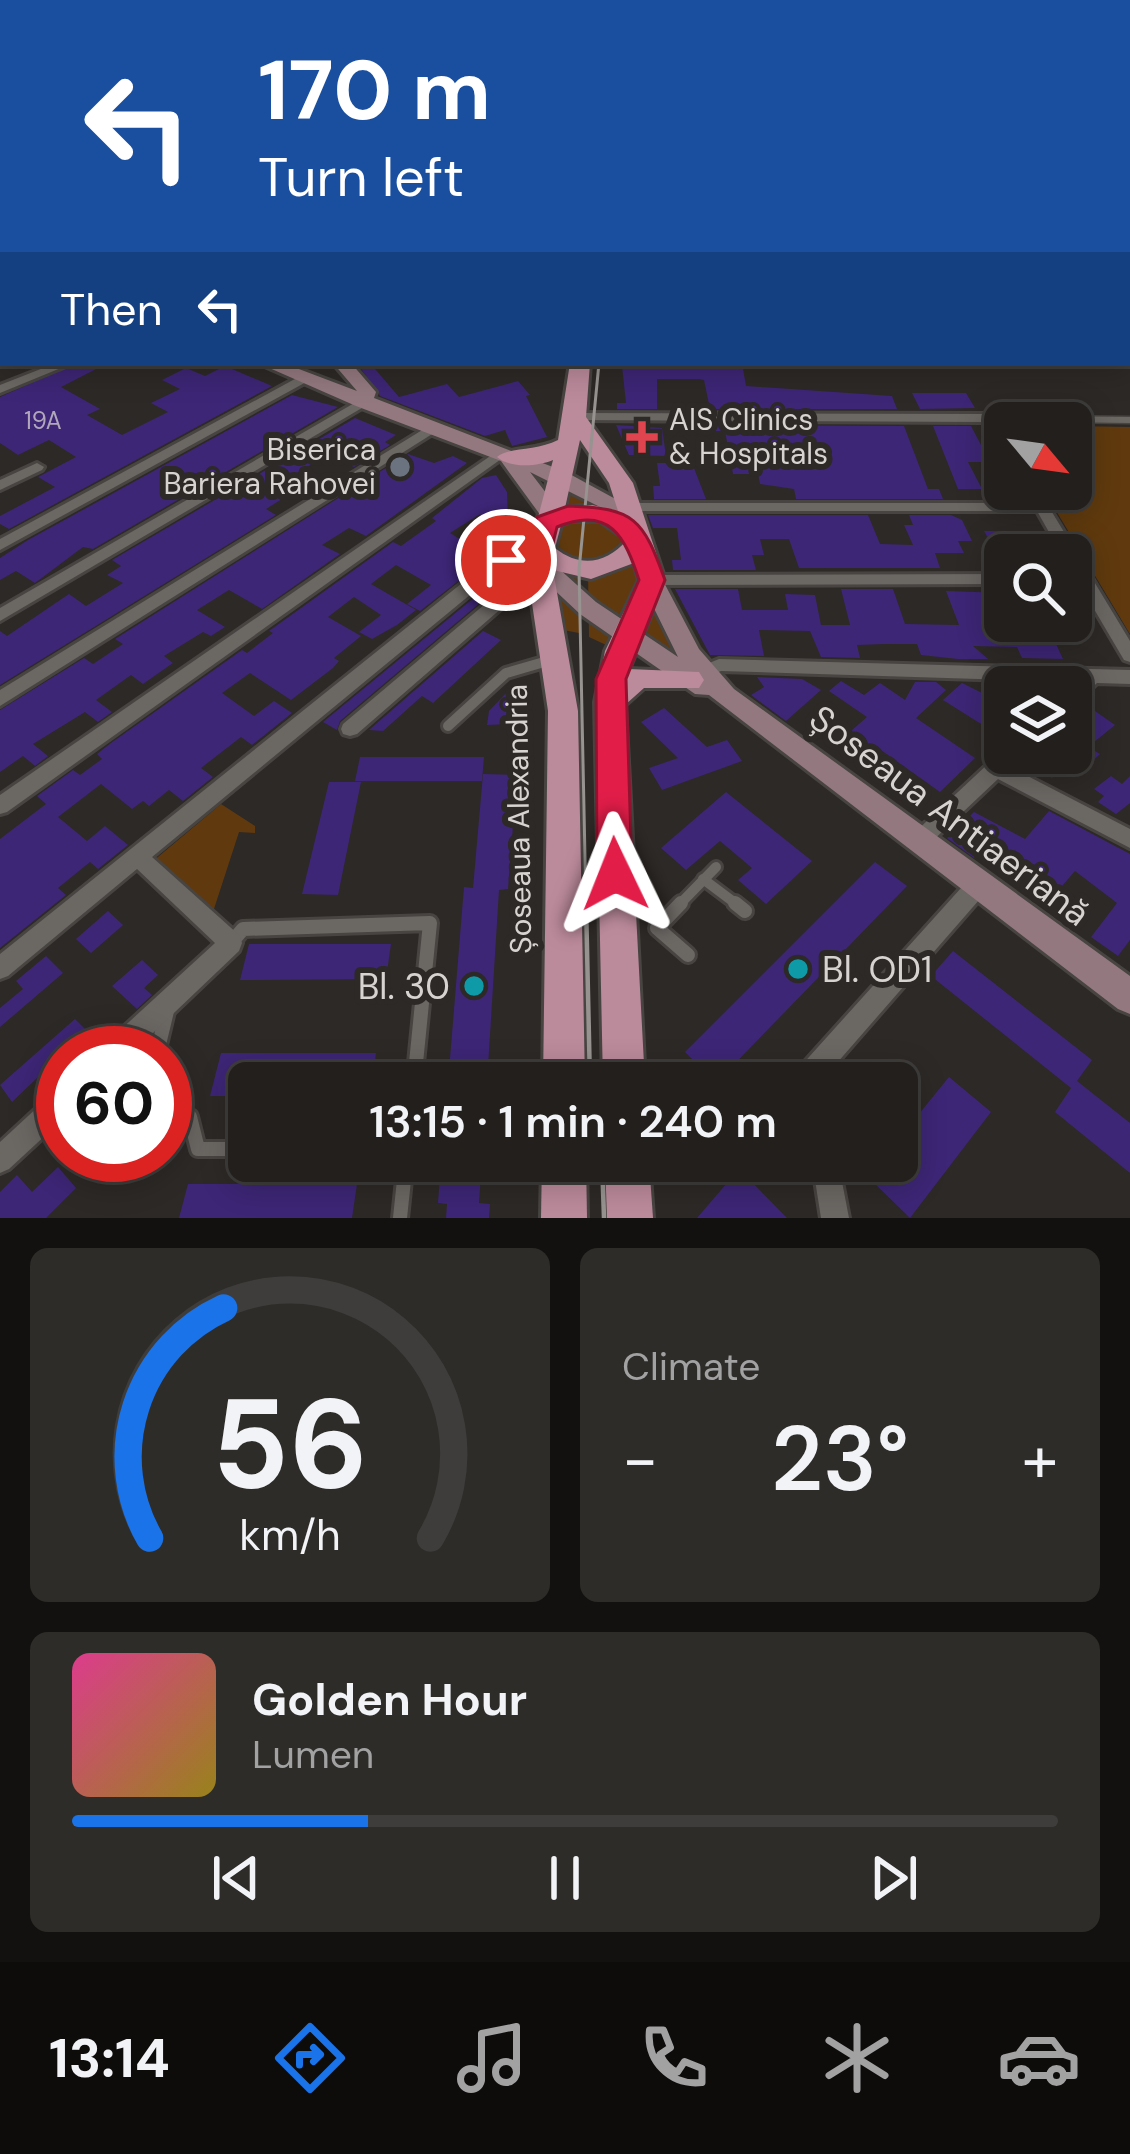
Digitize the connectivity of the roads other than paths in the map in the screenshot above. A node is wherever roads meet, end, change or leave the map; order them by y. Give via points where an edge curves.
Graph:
1 (59, 366) edge
2 (274, 366) edge
3 (345, 366) edge
4 (580, 366) edge
5 (304, 378) junction
6 (0, 389) edge
7 (363, 401) junction
8 (575, 417) junction
9 (984, 418) edge
10 (1092, 419) edge
11 (1130, 420) edge
12 (431, 428) junction
13 (568, 443) junction
14 (503, 455) junction
15 (38, 467) dead end
16 (559, 476) junction
17 (0, 486) edge
18 (984, 509) edge
19 (634, 524) junction
20 (0, 544) edge
21 (543, 547) junction
22 (984, 579) edge
23 (652, 580) junction
24 (1092, 600) edge
25 (0, 615) edge
26 (626, 635) junction
27 (1130, 656) edge
28 (556, 661) junction
29 (696, 676) junction
30 (1094, 676) joint
31 (1130, 676) edge
32 (0, 699) edge
33 (610, 702) junction
34 (448, 726) dead end
35 (350, 729) dead end
36 (990, 774) edge
37 (1025, 774) edge
38 (0, 806) edge
39 (1130, 839) edge
40 (919, 841) junction
41 (137, 856) junction
42 (716, 867) dead end
43 (703, 879) junction
44 (978, 885) junction
45 (745, 911) dead end
46 (231, 943) junction
47 (688, 955) dead end
48 (0, 968) edge
49 (1130, 997) edge
50 (170, 1000) junction
51 (143, 1026) edge
52 (164, 1026) edge
53 (416, 1062) edge
54 (564, 1062) edge
55 (623, 1062) edge
56 (821, 1062) edge
57 (36, 1126) edge
58 (192, 1126) edge
59 (228, 1149) edge
60 (0, 1160) edge
61 (404, 1182) edge
62 (564, 1182) edge
63 (628, 1182) edge
64 (829, 1182) edge
65 (400, 1218) edge
66 (564, 1218) edge
67 (630, 1218) edge
68 (835, 1218) edge

1 - 6 street
2 - 5 main road
3 - 7 main road via 367,392
4 - 8 main road, Șoseaua Alexandria
5 - 7 main road
5 - 20 street
7 - 12 main road
7 - 25 street
8 - 9 street
8 - 13 main road, Șoseaua Alexandria
8 - 19 main road via 608,458
10 - 11 lane
12 - 14 main road
12 - 32 street
13 - 14 main road via 540,458
13 - 16 main road, Șoseaua Alexandria
14 - 16 main road
14 - 21 main road, Șoseaua Antiaeriană
14 - 38 street
15 - 17 street
16 - 19 main road
16 - 21 main road, Șoseaua Alexandria
18 - 19 street
19 - 21 main road via 574,513
19 - 21 main road via 621,562 595,570 566,567
19 - 23 main road
21 - 26 main road, Șoseaua Antiaeriană
21 - 28 main road, Șoseaua Alexandria
21 - 35 street via 496,603
21 - 41 street via 493,567
22 - 23 street
23 - 26 main road
23 - 29 main road
24 - 27 street
26 - 29 main road, Șoseaua Antiaeriană
26 - 33 main road
28 - 34 lane via 532,662 492,682
28 - 54 main road, Șoseaua Alexandria
29 - 30 street via 719,665
29 - 33 main road via 637,677
29 - 40 main road, Șoseaua Antiaeriană
30 - 31 street
33 - 55 main road
36 - 40 street
37 - 39 street
40 - 44 main road, Șoseaua Antiaeriană
41 - 46 street
41 - 48 street
42 - 43 lane
43 - 45 lane
43 - 47 lane via 657,928
44 - 49 main road, Șoseaua Antiaeriană
44 - 56 street
46 - 50 street
46 - 53 lane via 243,929 430,923
50 - 51 street
50 - 52 lane
57 - 60 street
58 - 59 lane via 197,1148
61 - 65 lane
62 - 66 main road
63 - 67 main road
64 - 68 street

